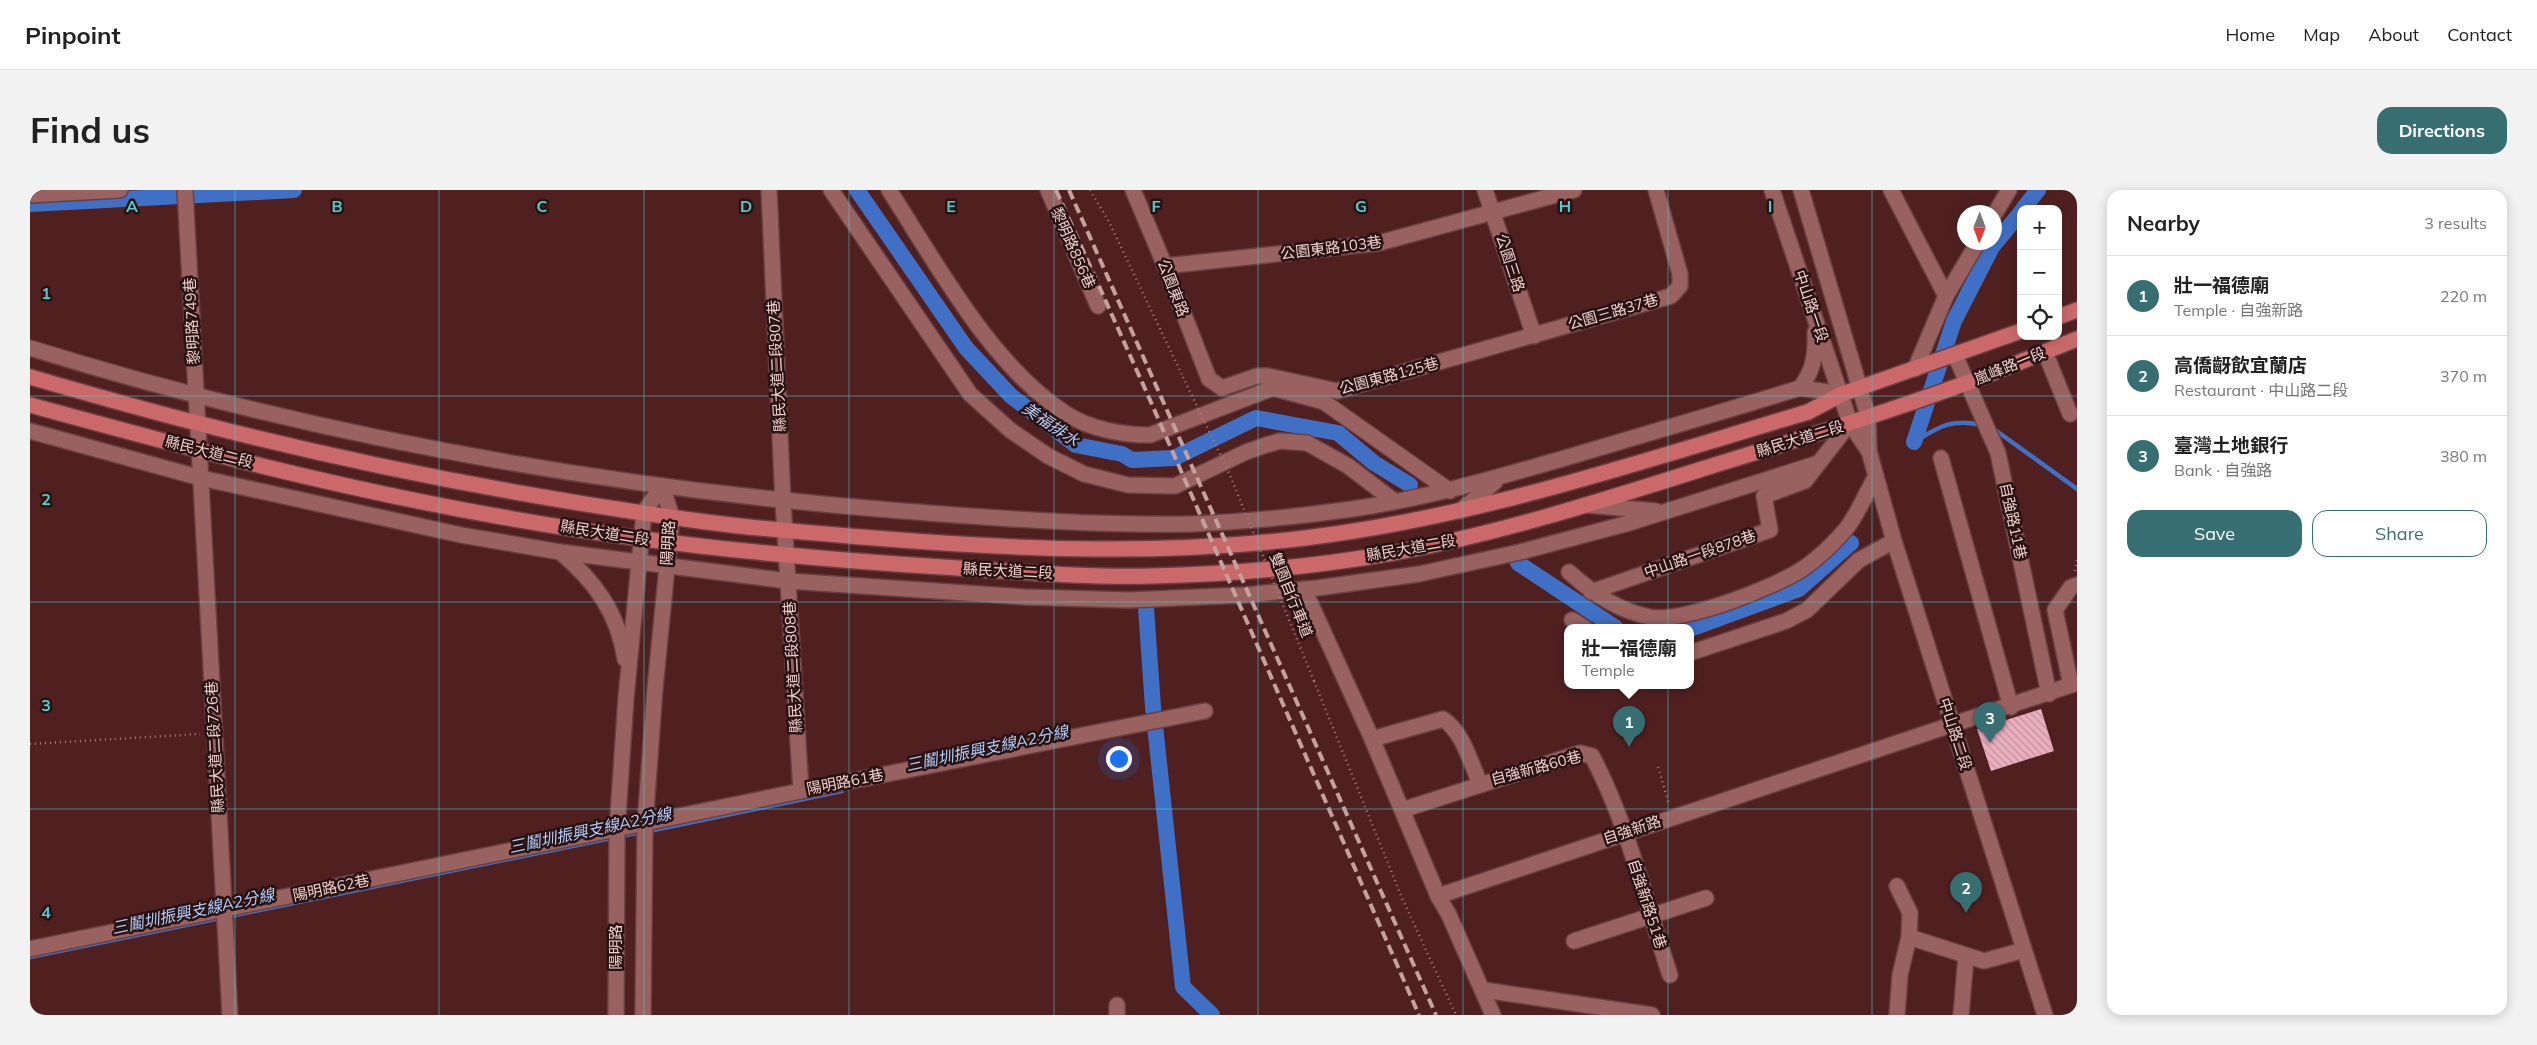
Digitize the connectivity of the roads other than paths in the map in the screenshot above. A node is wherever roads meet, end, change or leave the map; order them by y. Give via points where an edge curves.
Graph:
1 (120, 190) edge
2 (185, 190) edge
3 (769, 190) edge
4 (831, 190) edge
5 (889, 190) edge
6 (1048, 190) edge
7 (1133, 190) edge
8 (1485, 190) edge
9 (1574, 190) edge
10 (1656, 190) edge
11 (1772, 190) edge
12 (1801, 190) edge
13 (1891, 190) edge
14 (2010, 190) edge
15 (30, 195) edge
16 (2000, 205) edge
17 (1493, 213) junction
18 (1973, 250) edge
19 (1166, 266) junction
20 (1946, 296) junction
21 (1098, 306) dead end
22 (2077, 310) edge
23 (1814, 315) junction
24 (2062, 316) edge
25 (2017, 332) edge
26 (1534, 336) junction
27 (2077, 339) edge
28 (30, 348) edge
29 (2045, 352) junction
30 (1955, 355) junction
31 (1920, 367) junction
32 (30, 377) edge
33 (1968, 382) junction
34 (1214, 384) joint
35 (1860, 387) junction
36 (1800, 388) junction
37 (196, 394) junction
38 (1842, 394) junction
39 (30, 405) edge
40 (2070, 414) dead end
41 (1868, 416) junction
42 (1850, 423) junction
43 (198, 424) junction
44 (30, 431) edge
45 (199, 451) junction
46 (1868, 451) junction
47 (1941, 458) dead end
48 (1819, 462) junction
49 (1876, 476) junction
50 (1500, 477) junction
51 (200, 478) junction
52 (662, 486) junction
53 (1450, 491) junction
54 (1394, 501) junction
55 (784, 502) junction
56 (1585, 505) junction
57 (1460, 511) junction
58 (644, 512) junction
59 (1662, 512) junction
60 (672, 517) junction
61 (642, 539) junction
62 (1894, 541) junction
63 (669, 543) junction
64 (786, 543) junction
65 (560, 552) junction
66 (640, 561) junction
67 (667, 565) junction
68 (1569, 572) dead end
69 (788, 581) junction
70 (2077, 585) edge
71 (1304, 589) junction
72 (1592, 592) junction
73 (1572, 620) dead end
74 (1578, 624) edge
75 (1694, 652) edge
76 (2074, 684) edge
77 (2049, 694) junction
78 (626, 698) junction
79 (2011, 707) junction
80 (1205, 711) dead end
81 (1952, 725) junction
82 (1372, 739) junction
83 (1480, 783) junction
84 (800, 791) junction
85 (1402, 810) junction
86 (631, 827) junction
87 (1624, 832) junction
88 (1897, 886) dead end
89 (1438, 896) junction
90 (1706, 898) dead end
91 (224, 910) junction
92 (1651, 916) junction
93 (1909, 937) junction
94 (1574, 941) dead end
95 (30, 949) edge
96 (2024, 950) junction
97 (1966, 956) junction
98 (1670, 975) dead end
99 (1484, 990) junction
100 (230, 1015) edge
101 (616, 1015) edge
102 (643, 1015) edge
103 (1493, 1015) edge
104 (1652, 1015) edge
105 (1898, 1015) edge
106 (1962, 1015) edge
107 (2045, 1015) edge

1 - 15 street
2 - 37 street, 黎明路749巷
3 - 55 street, 縣民大道二段807巷
4 - 54 street via 970,394 1010,430 1048,456 1084,474 1128,485 1175,486 1266,445 1280,441 1307,443 1348,466
5 - 53 street via 993,345 1033,388 1067,414 1100,428 1150,435 1273,388 1324,402
6 - 21 street, 黎明路856巷
7 - 19 street, 公園東路
8 - 17 street, 公園三路
9 - 17 street
10 - 26 street, 公園三路37巷 via 1680,274 1680,286 1671,296
11 - 23 street, 中山路一段
12 - 35 street, 中山路一段
13 - 20 street
14 - 16 street
17 - 19 street, 公園東路103巷 via 1379,244
17 - 26 street, 公園三路
18 - 20 street
19 - 34 street, 公園東路 via 1209,379
20 - 31 street via 1931,327
22 - 24 main road
23 - 36 street via 1814,361
23 - 38 street, 中山路一段
25 - 30 main road, 嵐峰路一段
26 - 34 street, 公園東路125巷 via 1337,391 1268,376 1257,376 1222,388
27 - 29 main road, 嵐峰路一段
28 - 37 street, 縣民大道二段
29 - 33 main road, 嵐峰路一段
29 - 40 street
30 - 31 main road, 嵐峰路一段
30 - 33 street, 自強路11巷
31 - 35 main road
32 - 43 main road, 縣民大道二段
33 - 41 main road, 嵐峰路一段
33 - 77 street, 自強路11巷 via 1998,453
35 - 38 main road, 縣民大道二段
35 - 41 street, 中山路二段
36 - 38 street, 縣民大道二段
36 - 50 street, 縣民大道二段
37 - 43 street, 黎明路749巷
37 - 52 street, 縣民大道二段 via 360,434 498,462
38 - 42 street, 中山路一段
38 - 57 main road, 縣民大道二段 via 1808,412 1555,488
39 - 45 main road, 縣民大道二段
41 - 42 main road
41 - 46 street, 中山路二段
42 - 46 street, 中山路二段
42 - 48 street, 縣民大道二段
42 - 56 main road, 縣民大道二段
43 - 45 street, 黎明路749巷
43 - 58 main road, 縣民大道二段 via 523,493
44 - 51 street, 縣民大道二段
45 - 51 street, 縣民大道二段726巷
45 - 61 main road, 縣民大道二段 via 499,517
46 - 49 street, 中山路二段
47 - 79 street
48 - 59 street, 縣民大道二段
48 - 72 street, 中山路一段878巷 via 1805,481 1764,496 1770,530
49 - 62 street, 中山路二段
49 - 72 street via 1846,529 1804,568 1760,590 1700,612 1652,618 1624,610
50 - 53 street, 縣民大道二段
50 - 57 street
51 - 65 street, 縣民大道二段 via 452,533
51 - 91 street, 縣民大道二段726巷
52 - 55 street, 縣民大道二段
52 - 58 street, 陽明路
52 - 60 street, 陽明路
53 - 54 street, 縣民大道二段
54 - 55 street, 縣民大道二段 via 1338,511 1194,524 1082,523
55 - 64 street, 縣民大道二段807巷
56 - 59 street
56 - 64 main road, 縣民大道二段 via 1470,538 1390,554 1223,573 1148,576 1047,574
57 - 64 main road, 縣民大道二段 via 1309,538 1214,548 1114,550 958,544
58 - 60 main road, 縣民大道二段
58 - 61 street, 陽明路
59 - 71 street, 縣民大道二段 via 1520,552 1419,574
60 - 63 street, 陽明路
60 - 64 main road, 縣民大道二段
61 - 63 main road, 縣民大道二段
61 - 66 street, 陽明路
62 - 75 street via 1859,560 1807,610 1786,621
62 - 81 street, 中山路二段
63 - 64 main road, 縣民大道二段
63 - 67 street, 陽明路
64 - 69 street, 縣民大道二段808巷
65 - 66 street, 縣民大道二段
65 - 78 street via 581,568 613,614 623,642
66 - 67 street, 縣民大道二段
66 - 78 street, 陽明路
67 - 69 street, 縣民大道二段
67 - 86 street, 陽明路
68 - 72 street
69 - 71 street, 縣民大道二段 via 1024,598 1129,600
69 - 84 street, 縣民大道二段808巷
70 - 76 street via 2071,587 2055,610
71 - 82 street
73 - 74 street
76 - 77 street, 自強新路
77 - 79 street, 自強新路
78 - 86 street, 陽明路
79 - 81 street, 自強新路
80 - 84 street, 陽明路61巷
81 - 87 street, 自強新路
81 - 96 street, 中山路二段
82 - 83 street via 1443,719 1458,733
82 - 85 street
83 - 85 street, 自強新路60巷
83 - 87 street, 自強新路60巷 via 1580,753 1588,754 1604,779
84 - 86 street, 陽明路61巷
85 - 89 street
86 - 91 street, 陽明路62巷
86 - 101 street, 陽明路
86 - 102 street, 陽明路
87 - 89 street, 自強新路
87 - 92 street, 自強新路51巷
88 - 93 street via 1910,913
89 - 99 street
90 - 92 street
91 - 95 street, 陽明路62巷
91 - 100 street, 縣民大道二段726巷
92 - 94 street
92 - 98 street, 自強新路51巷
93 - 97 street
93 - 105 street via 1900,975
96 - 97 street via 1984,960
96 - 107 street, 中山路二段
97 - 106 street
99 - 103 street
99 - 104 street

